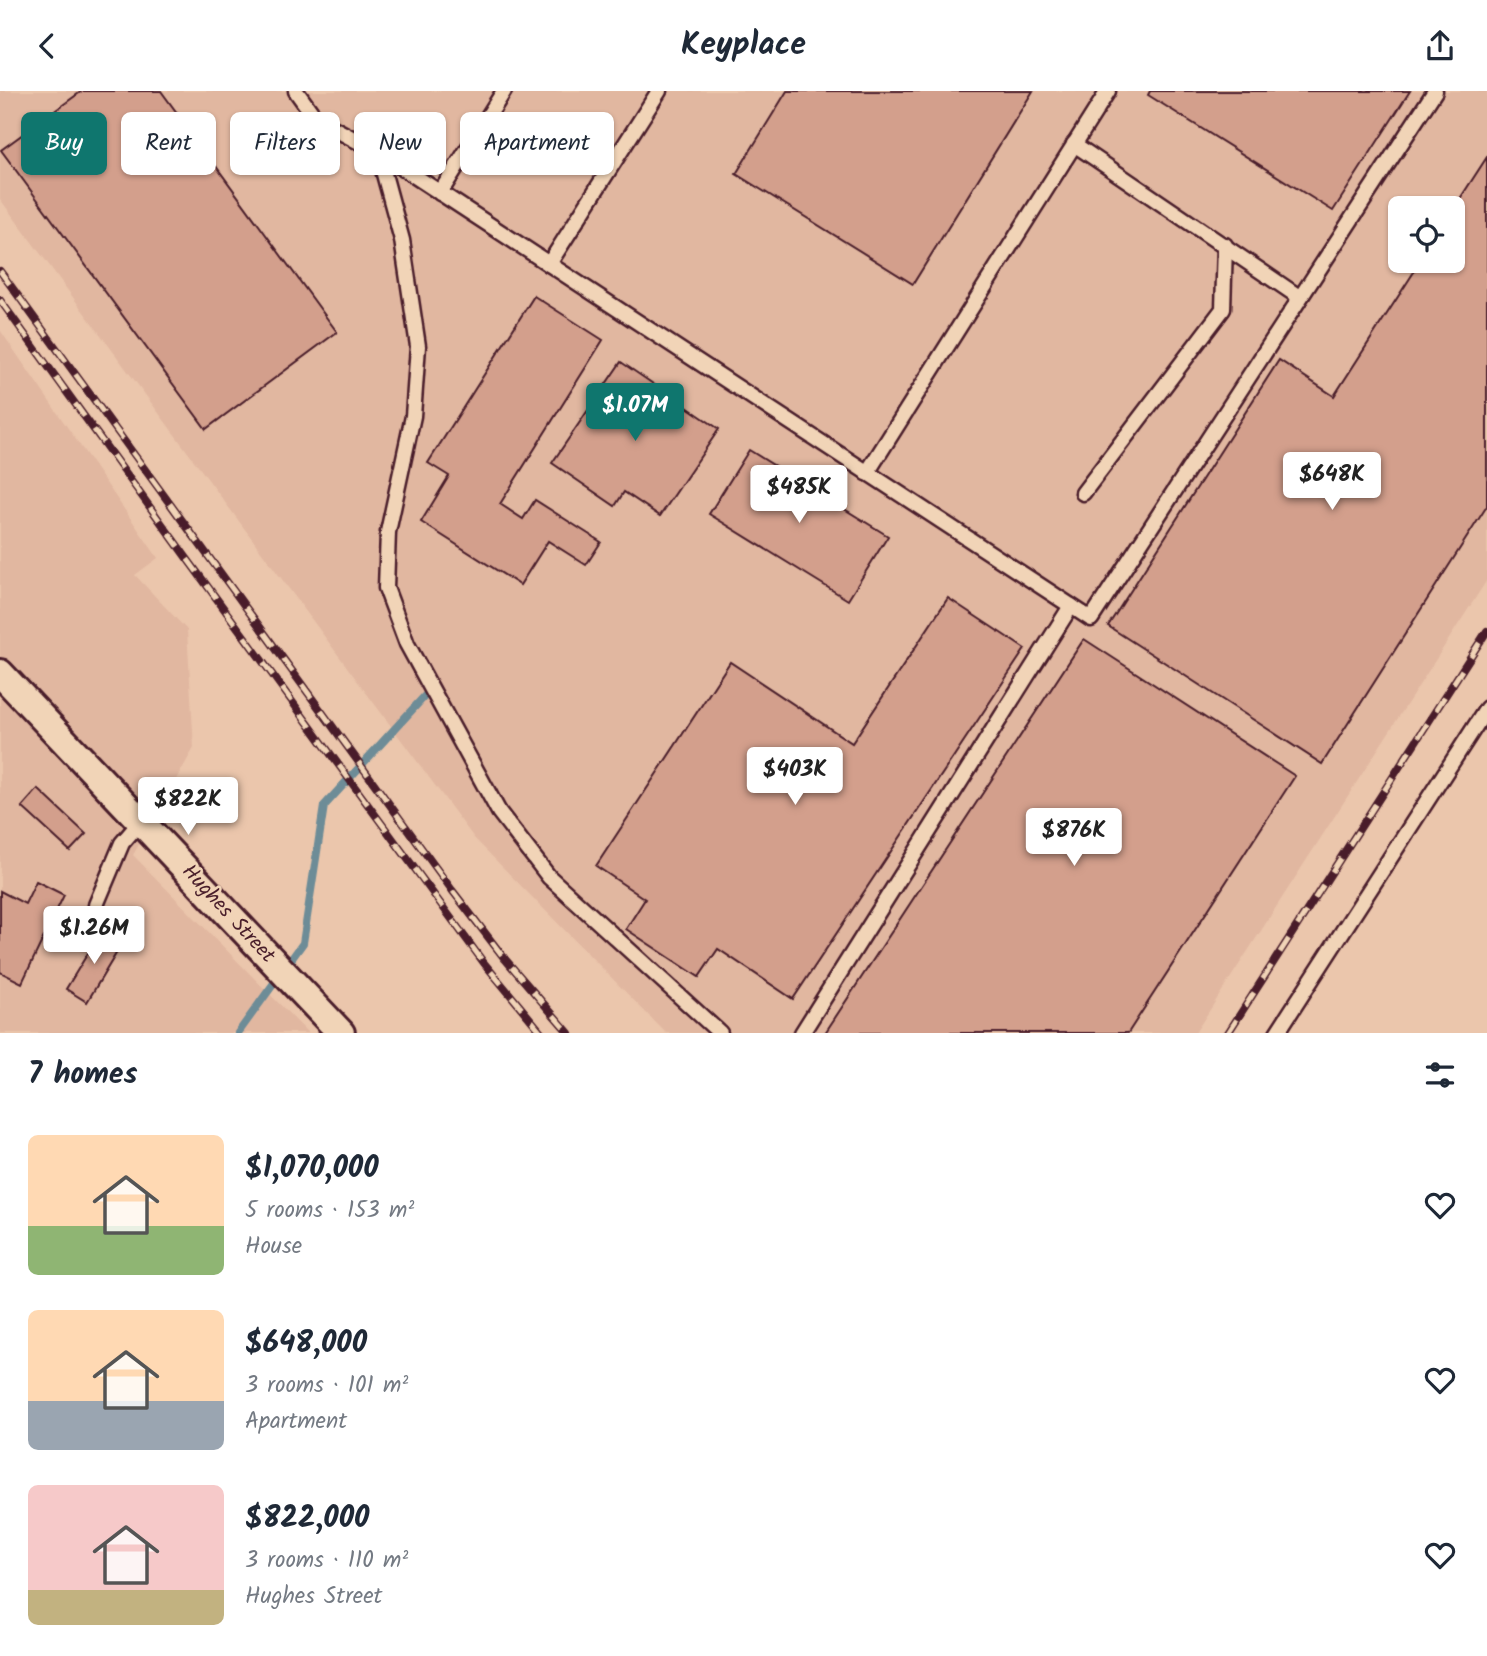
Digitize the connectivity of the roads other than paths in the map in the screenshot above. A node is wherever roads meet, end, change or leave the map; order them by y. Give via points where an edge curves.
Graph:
1 (296, 91) edge
2 (504, 91) edge
3 (659, 91) edge
4 (1108, 91) edge
5 (1435, 91) edge
6 (354, 139) edge
7 (1074, 144) junction
8 (384, 175) edge
9 (412, 175) edge
10 (440, 194) junction
11 (1225, 245) junction
12 (549, 264) junction
13 (1299, 297) junction
14 (867, 473) junction
15 (1083, 493) dead end
16 (1071, 606) junction
17 (0, 673) edge
18 (1487, 708) edge
19 (141, 821) junction
20 (96, 905) dead end
21 (341, 1033) edge
22 (720, 1033) edge
23 (803, 1033) edge
24 (1277, 1033) edge

1 - 6 lane via 316,119
2 - 10 lane
3 - 12 lane
4 - 7 lane
5 - 13 lane
7 - 11 lane
7 - 14 lane
8 - 22 lane via 402,240 418,346 413,416 388,532 386,588 407,644 499,812 549,877
9 - 10 lane
10 - 12 lane
11 - 13 lane
11 - 15 lane via 1223,309
12 - 14 lane
13 - 16 lane via 1091,618
14 - 16 lane
16 - 23 lane
17 - 19 street, Hughes Street
18 - 24 lane
19 - 20 lane via 122,843
19 - 21 street, Hughes Street

